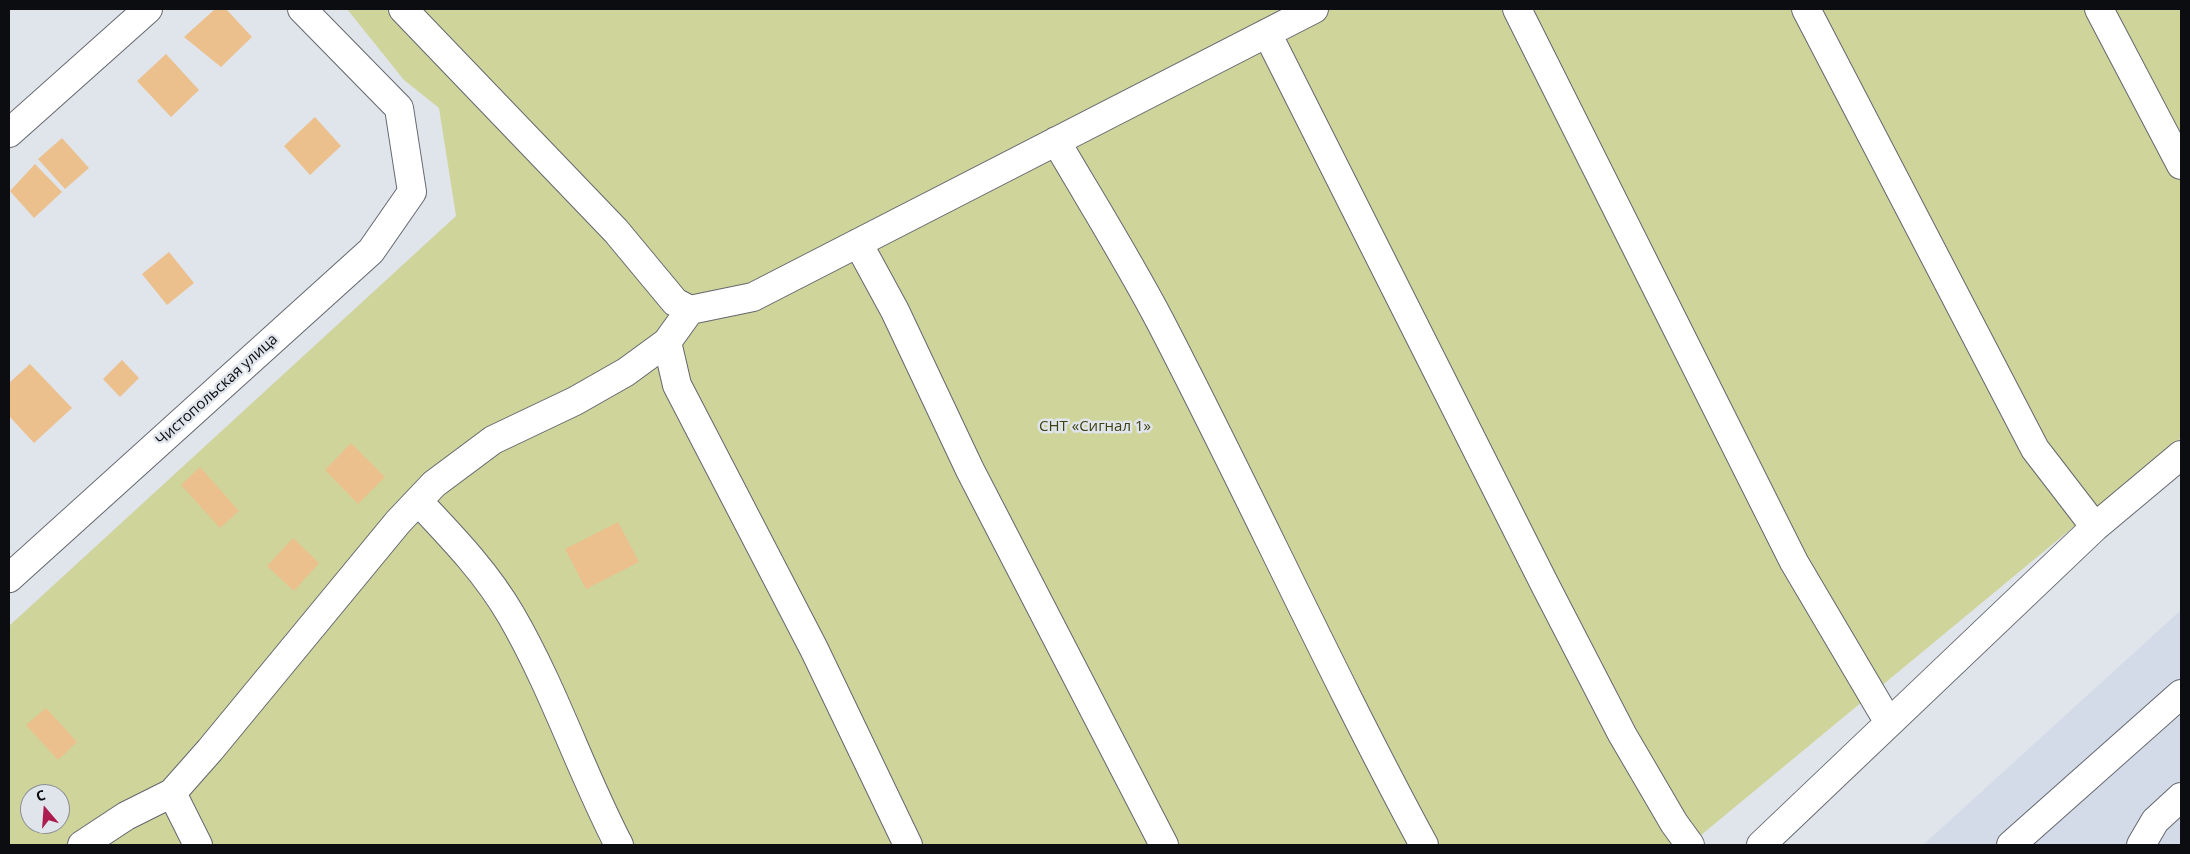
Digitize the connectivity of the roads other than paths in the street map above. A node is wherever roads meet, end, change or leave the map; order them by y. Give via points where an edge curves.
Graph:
1 (148, 9) edge
2 (302, 9) edge
3 (403, 9) edge
4 (1314, 9) edge
5 (1517, 9) edge
6 (1806, 9) edge
7 (2099, 9) edge
8 (1267, 33) junction
9 (9, 133) edge
10 (1056, 141) junction
11 (2181, 165) edge
12 (858, 243) junction
13 (690, 310) junction
14 (667, 342) junction
15 (2181, 455) edge
16 (418, 501) junction
17 (2095, 527) junction
18 (9, 578) edge
19 (2181, 694) edge
20 (1889, 723) junction
21 (172, 792) junction
22 (2181, 797) edge
23 (82, 845) edge
24 (198, 845) edge
25 (619, 845) edge
26 (908, 845) edge
27 (1164, 845) edge
28 (1424, 845) edge
29 (1690, 845) edge
30 (1760, 845) edge
31 (2010, 845) edge
32 (2141, 845) edge

1 - 9 street
2 - 18 street, Чистопольская улица via 399,108 412,192 371,251
3 - 13 street via 616,231 675,302
4 - 8 street
5 - 20 street via 1794,562
6 - 17 street via 2035,449
7 - 11 street
8 - 10 street
8 - 29 street via 1608,707 1674,823
10 - 12 street
10 - 28 street via 1159,318 1378,760
12 - 13 street via 753,297
12 - 27 street via 895,310 970,470
13 - 14 street
14 - 16 street via 626,372 575,401 492,440 434,484
14 - 26 street via 677,385 814,650
15 - 17 street
16 - 21 street
16 - 25 street via 475,562 511,614 546,682
17 - 20 street
19 - 31 street
20 - 30 street
21 - 23 street via 126,816
21 - 24 street
22 - 32 street via 2155,821

